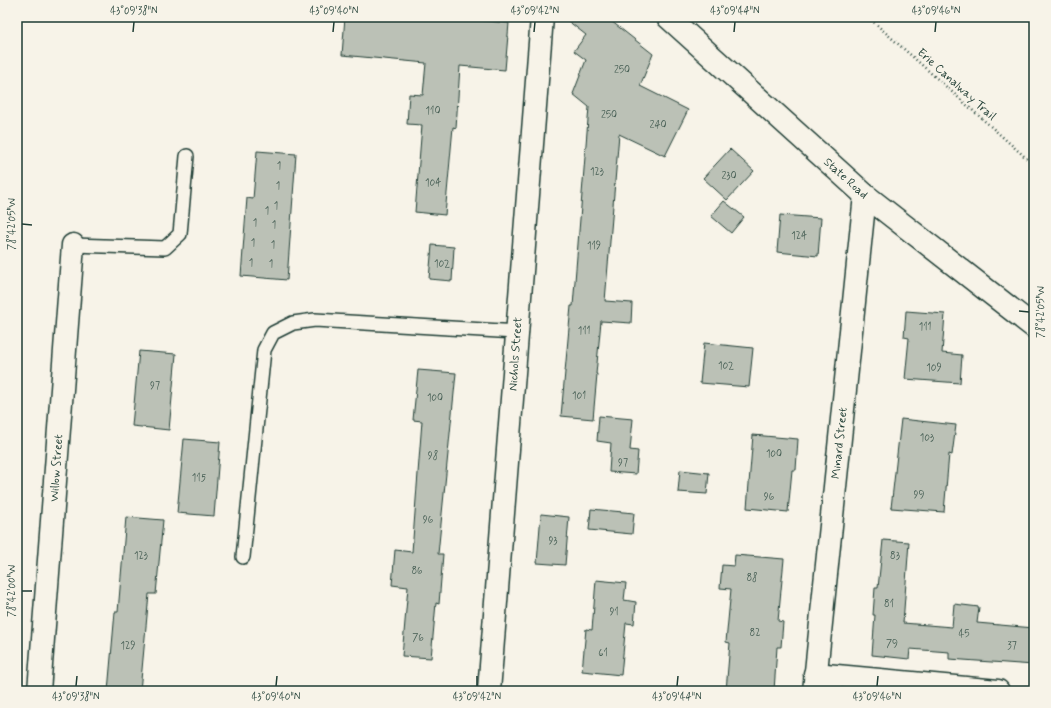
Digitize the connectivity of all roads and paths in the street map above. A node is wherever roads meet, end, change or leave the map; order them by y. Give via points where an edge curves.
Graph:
1 (542, 17) edge
2 (668, 17) edge
3 (868, 17) edge
4 (187, 156) dead end
5 (1034, 165) edge
6 (865, 195) junction
7 (73, 245) joint
8 (1034, 327) edge
9 (517, 332) junction
10 (243, 557) dead end
11 (814, 682) edge
12 (39, 691) edge
13 (489, 691) edge
14 (998, 691) edge

1 - 9 street, Nichols Street
2 - 6 street, State Road
3 - 5 path, Erie Canalway Trail
4 - 7 lane via 180,234 165,248
6 - 8 street, State Road
6 - 11 street, Minard Street
7 - 12 street, Willow Street
9 - 10 lane via 315,320 293,323 273,333 264,350
9 - 13 street, Nichols Street
11 - 14 street

